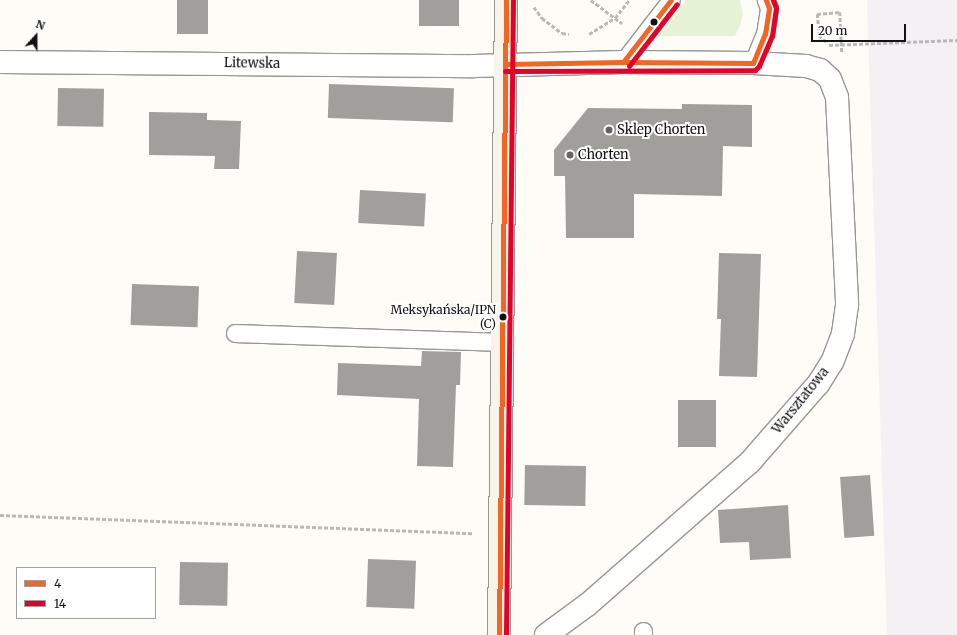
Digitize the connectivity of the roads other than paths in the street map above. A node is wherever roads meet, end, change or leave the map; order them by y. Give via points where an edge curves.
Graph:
1 (506, 0) edge
2 (671, 0) edge
3 (766, 0) edge
4 (0, 62) edge
5 (623, 62) junction
6 (753, 63) junction
7 (505, 64) junction
8 (235, 333) dead end
9 (502, 342) junction
10 (499, 635) edge
11 (546, 635) edge

1 - 7 street
2 - 5 lane
3 - 6 lane via 769,8 765,34
4 - 7 street, Litewska via 474,66
5 - 6 street, Warsztatowa
5 - 7 street, Litewska
6 - 11 street, Warsztatowa via 806,66 820,70 834,85 837,97 847,305 843,334 832,362 818,384 750,462 587,605
7 - 9 street
8 - 9 lane
9 - 10 street

